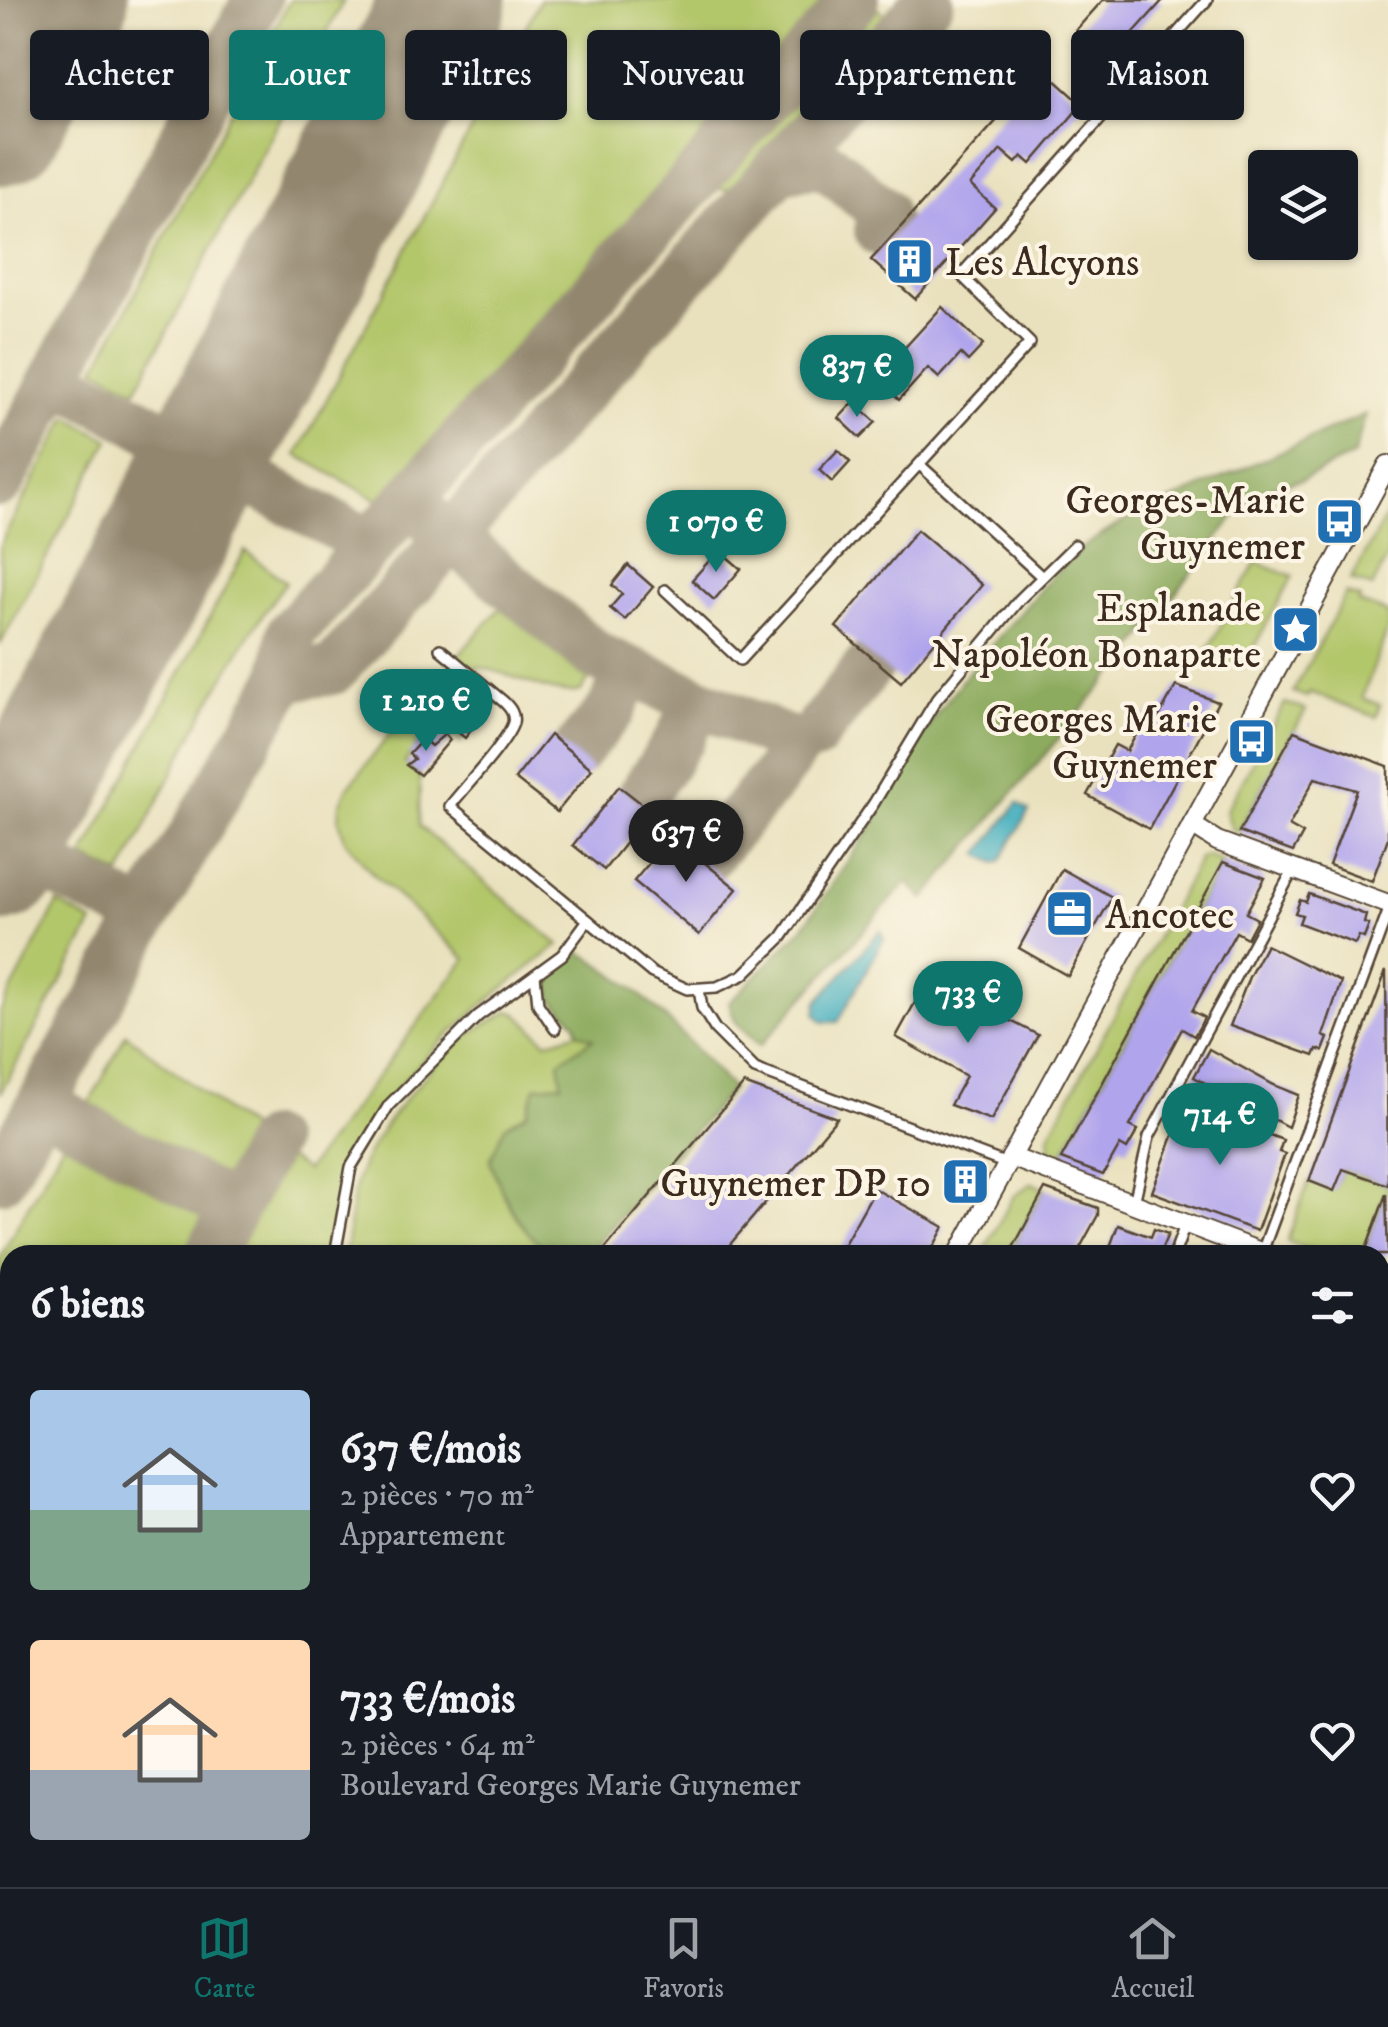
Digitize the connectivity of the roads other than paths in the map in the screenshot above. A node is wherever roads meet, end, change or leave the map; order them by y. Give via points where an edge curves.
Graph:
1 (1208, 0) edge
2 (920, 465) junction
3 (1388, 465) edge
4 (1076, 545) dead end
5 (1041, 576) junction
6 (665, 590) dead end
7 (440, 650) dead end
8 (1192, 826) junction
9 (1293, 870) junction
10 (1388, 904) edge
11 (1388, 912) edge
12 (588, 920) junction
13 (535, 975) junction
14 (699, 989) junction
15 (554, 1029) dead end
16 (1009, 1161) junction
17 (1133, 1205) junction
18 (1185, 1225) junction
19 (337, 1245) edge
20 (963, 1245) edge
21 (1178, 1245) edge
22 (1240, 1245) edge
23 (1268, 1245) edge

1 - 2 lane via 961,275 1030,344
2 - 5 lane
2 - 6 lane via 740,660
3 - 8 street
4 - 5 lane
5 - 14 lane via 936,700 782,938 730,982
7 - 12 lane via 504,702 513,718 450,806
8 - 9 street
8 - 16 street
9 - 10 street
9 - 17 lane via 1149,1138
11 - 23 lane
12 - 13 lane via 562,956
12 - 14 lane via 670,984
13 - 15 lane via 538,1004
13 - 19 lane via 478,1016 390,1104 351,1168
14 - 16 lane via 715,1029 755,1069
16 - 17 street
16 - 20 street
17 - 18 street
18 - 21 lane
18 - 22 street

